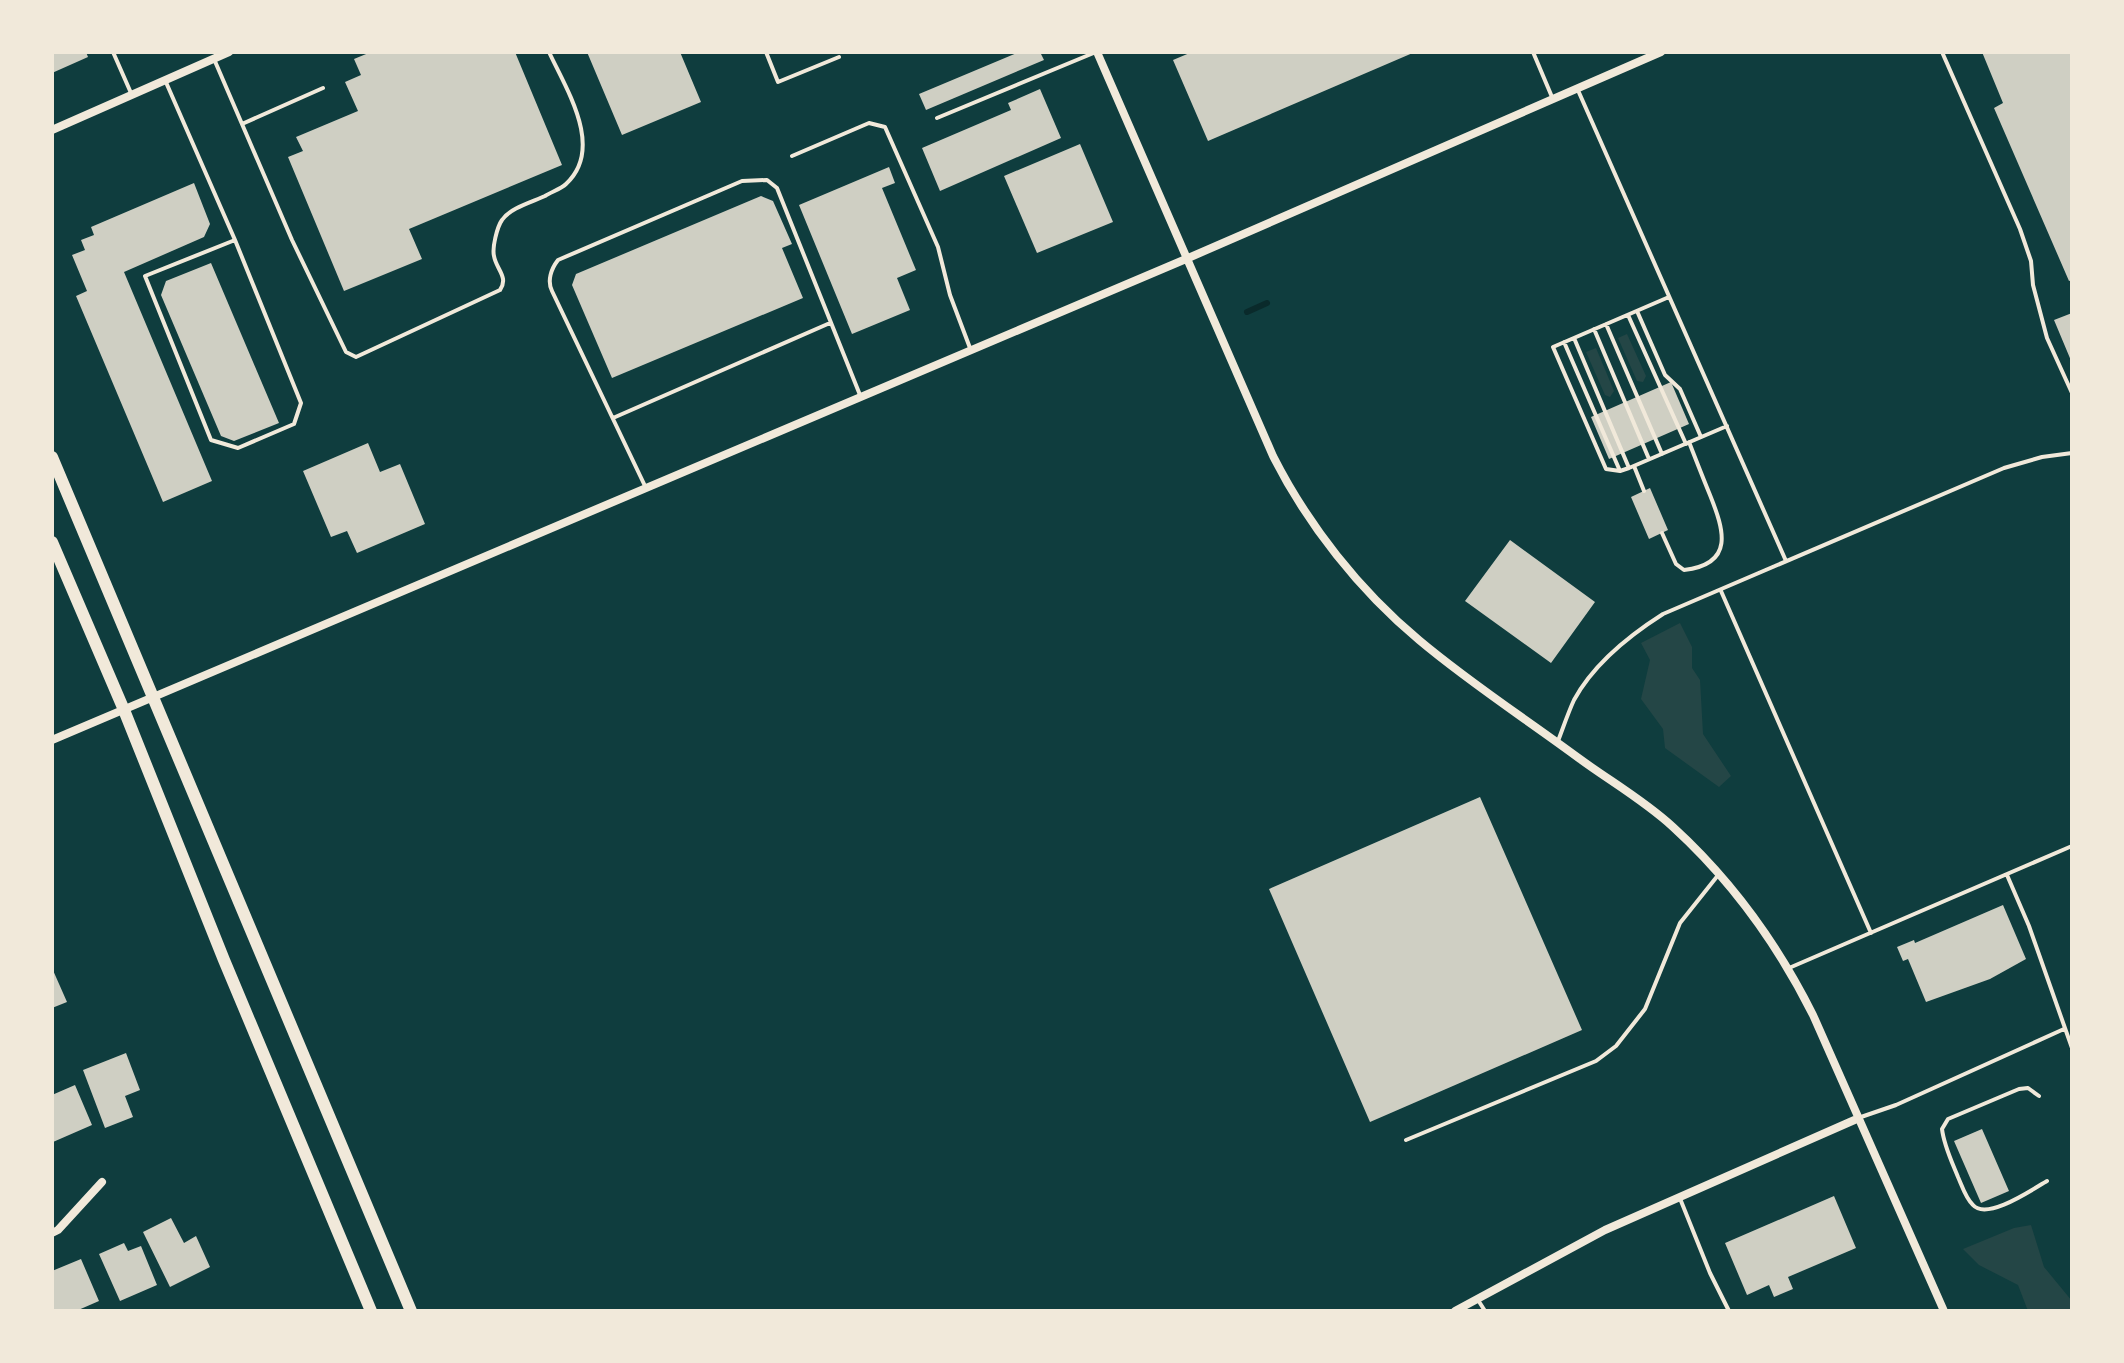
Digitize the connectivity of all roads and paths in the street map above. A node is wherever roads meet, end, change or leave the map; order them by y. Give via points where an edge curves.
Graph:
1 (113, 52) edge
2 (229, 52) edge
3 (549, 52) edge
4 (766, 52) edge
5 (1096, 52) edge
6 (1533, 52) edge
7 (1661, 52) edge
8 (1942, 52) edge
9 (839, 57) dead end
10 (214, 59) junction
11 (165, 80) junction
12 (323, 88) dead end
13 (1577, 88) junction
14 (132, 95) junction
15 (1553, 99) junction
16 (937, 118) dead end
17 (242, 124) junction
18 (52, 130) edge
19 (792, 156) dead end
20 (235, 240) junction
21 (1186, 259) junction
22 (1669, 297) junction
23 (1637, 311) junction
24 (1628, 315) junction
25 (831, 323) junction
26 (1606, 324) junction
27 (1594, 329) junction
28 (1574, 338) junction
29 (1564, 342) junction
30 (971, 351) junction
31 (2072, 393) edge
32 (861, 397) junction
33 (613, 418) junction
34 (1727, 426) junction
35 (1701, 437) junction
36 (1687, 443) junction
37 (2072, 453) edge
38 (1662, 454) junction
39 (52, 457) edge
40 (1649, 459) junction
41 (1632, 467) junction
42 (1620, 471) junction
43 (646, 488) junction
44 (1644, 491) dead end
45 (1662, 533) dead end
46 (52, 542) edge
47 (1786, 561) junction
48 (1720, 590) junction
49 (152, 698) junction
50 (124, 710) junction
51 (52, 740) edge
52 (1557, 742) junction
53 (2072, 846) edge
54 (1719, 874) junction
55 (2007, 875) junction
56 (1871, 933) junction
57 (1789, 968) junction
58 (2064, 1029) junction
59 (2072, 1048) edge
60 (2039, 1096) dead end
61 (1859, 1118) junction
62 (1406, 1140) dead end
63 (2047, 1181) dead end
64 (102, 1182) dead end
65 (1679, 1196) junction
66 (52, 1233) edge
67 (1477, 1298) junction
68 (371, 1311) edge
69 (411, 1311) edge
70 (1455, 1311) edge
71 (1485, 1311) edge
72 (1729, 1311) edge
73 (1944, 1311) edge

1 - 14 lane
2 - 10 street
3 - 17 lane via 577,115 583,148 565,185 502,220 493,255 504,284 356,357 346,352
4 - 9 lane via 778,82
5 - 16 lane
5 - 21 street
6 - 15 lane
7 - 13 street
8 - 31 lane via 2020,229 2047,338
10 - 11 street
10 - 17 lane
11 - 14 street
11 - 20 lane
12 - 17 lane
13 - 15 street
13 - 22 lane
14 - 18 street
15 - 21 street
19 - 30 lane via 869,123 885,127 938,247
20 - 20 lane via 301,403 294,424 238,448 211,440 145,276
21 - 30 street
21 - 52 street via 1286,481 1349,571 1416,638
22 - 23 lane
22 - 34 lane
23 - 24 lane
23 - 35 lane via 1665,375 1680,389
24 - 26 lane
24 - 36 lane
25 - 32 lane
25 - 33 lane
25 - 33 lane via 777,188 767,180 742,181 558,260 550,286
26 - 27 lane
26 - 38 lane
27 - 28 lane
27 - 40 lane
28 - 29 lane
28 - 41 lane
29 - 42 lane
29 - 42 lane via 1553,347 1606,469
30 - 32 street
32 - 43 street
33 - 43 lane
34 - 35 lane
34 - 47 lane
35 - 36 lane
36 - 38 lane
36 - 45 lane via 1721,524 1721,546 1704,565 1684,570
37 - 47 lane via 2004,468
38 - 40 lane
39 - 49 main road
40 - 41 lane
41 - 42 lane
41 - 44 lane
43 - 49 street
46 - 50 main road
47 - 48 lane
48 - 52 lane via 1651,621 1599,666 1575,699
48 - 56 lane
49 - 50 street
49 - 69 main road
50 - 51 street
50 - 68 main road
52 - 54 street via 1671,825
53 - 55 lane
54 - 57 street
54 - 62 lane via 1680,923 1645,1009 1608,1053
55 - 56 lane
55 - 58 lane
56 - 57 lane
57 - 61 street
58 - 59 lane
58 - 61 lane
60 - 63 lane via 2019,1089 1948,1119 1942,1129 1960,1181 1977,1208 2006,1204
61 - 65 street
61 - 73 street
64 - 66 street
65 - 67 street
65 - 72 lane
67 - 70 street
67 - 71 lane

